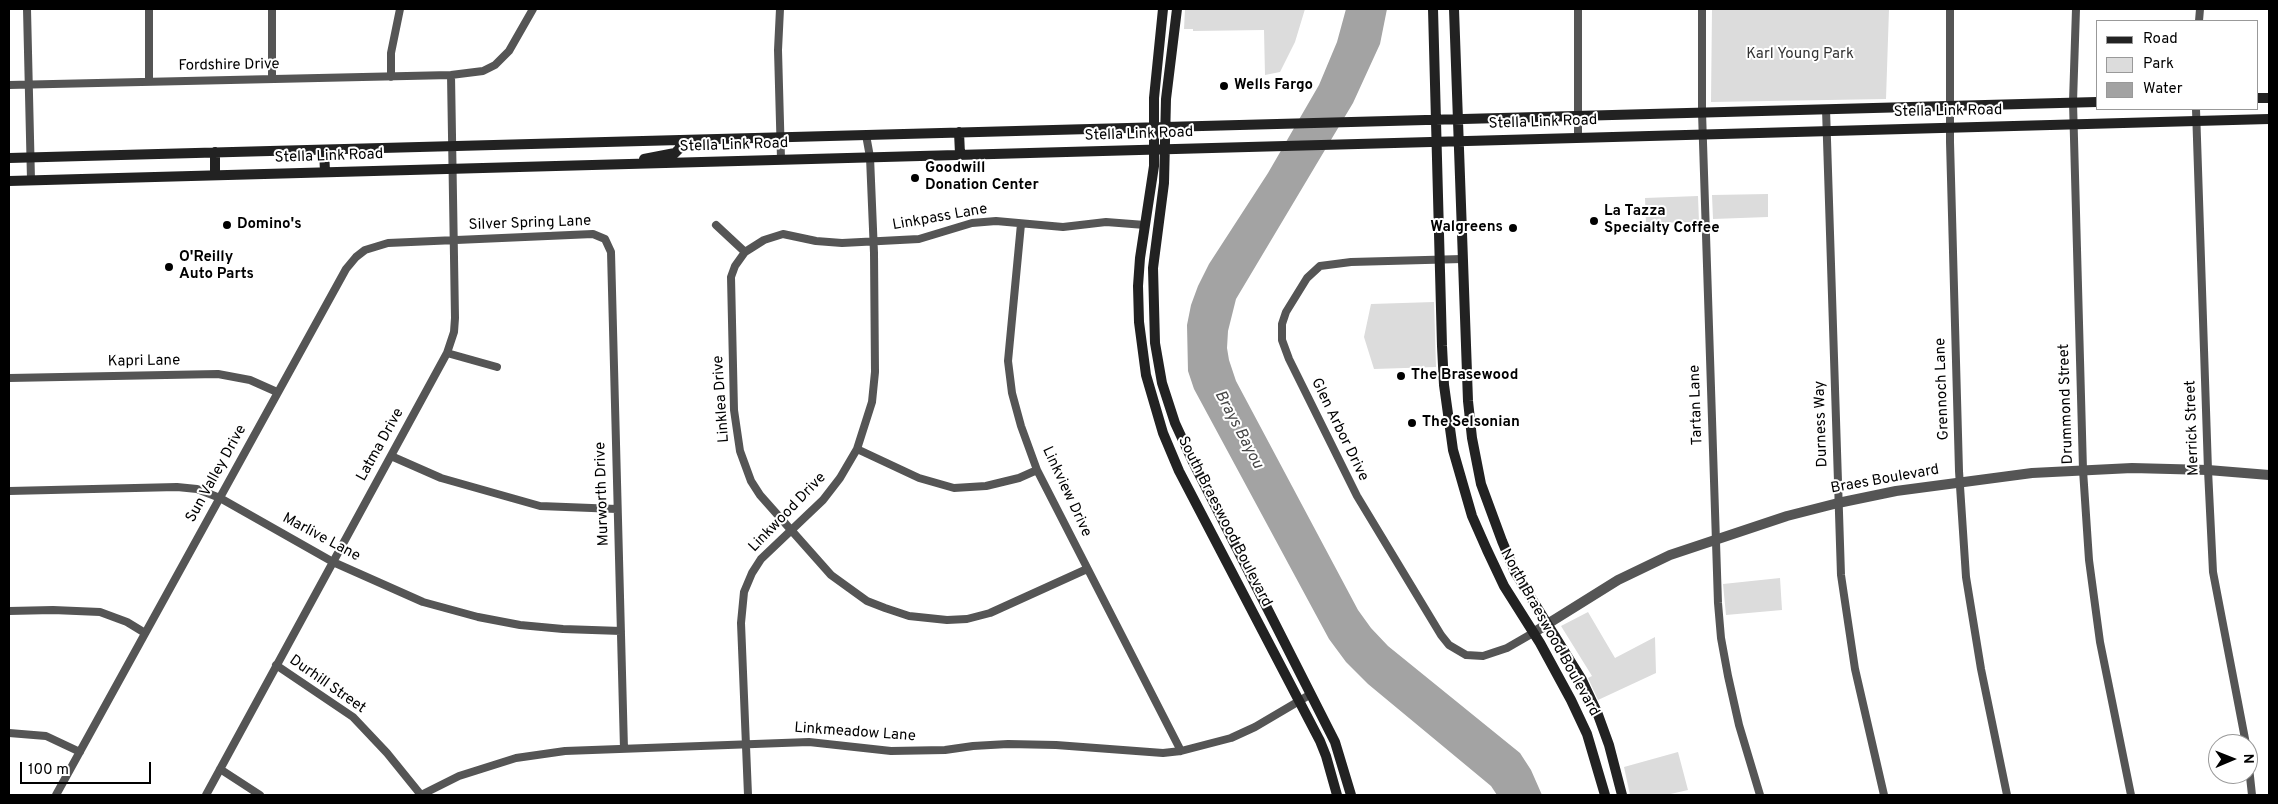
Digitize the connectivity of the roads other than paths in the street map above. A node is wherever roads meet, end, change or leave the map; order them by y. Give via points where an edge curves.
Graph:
1 (27, 9) edge
2 (148, 9) edge
3 (272, 9) edge
4 (400, 9) edge
5 (533, 9) edge
6 (780, 9) edge
7 (1163, 9) edge
8 (1177, 9) edge
9 (1433, 9) edge
10 (1454, 9) edge
11 (1578, 9) edge
12 (1702, 9) edge
13 (1950, 9) edge
14 (2076, 9) edge
15 (1161, 42) junction
16 (1173, 46) junction
17 (451, 75) junction
18 (391, 76) junction
19 (272, 79) junction
20 (149, 82) junction
21 (29, 84) junction
22 (9, 85) edge
23 (2073, 102) junction
24 (2096, 102) edge
25 (1950, 106) junction
26 (1826, 108) junction
27 (2196, 110) edge
28 (1702, 112) junction
29 (1578, 115) junction
30 (1437, 119) junction
31 (1458, 119) junction
32 (2269, 119) edge
33 (2197, 121) junction
34 (2074, 124) junction
35 (1154, 127) junction
36 (1167, 127) junction
37 (1950, 127) junction
38 (1827, 130) junction
39 (959, 132) junction
40 (1702, 134) junction
41 (866, 135) junction
42 (780, 137) junction
43 (1578, 137) junction
44 (680, 140) junction
45 (1438, 141) junction
46 (1459, 141) junction
47 (452, 147) junction
48 (1154, 149) junction
49 (1166, 149) junction
50 (324, 150) junction
51 (215, 152) junction
52 (960, 154) junction
53 (870, 157) junction
54 (9, 158) edge
55 (31, 158) junction
56 (781, 159) junction
57 (624, 164) junction
58 (453, 168) junction
59 (325, 172) junction
60 (216, 175) junction
61 (9, 180) edge
62 (31, 180) junction
63 (1021, 224) junction
64 (716, 225) dead end
65 (1145, 226) junction
66 (605, 238) joint
67 (454, 240) junction
68 (873, 242) junction
69 (745, 252) junction
70 (1462, 259) junction
71 (1440, 260) junction
72 (447, 354) junction
73 (497, 367) dead end
74 (9, 378) edge
75 (277, 392) junction
76 (857, 449) junction
77 (391, 456) junction
78 (1037, 470) junction
79 (2083, 470) junction
80 (2208, 470) junction
81 (2269, 475) edge
82 (1959, 483) junction
83 (1481, 484) junction
84 (9, 491) edge
85 (220, 498) junction
86 (1466, 498) junction
87 (1838, 503) junction
88 (617, 509) junction
89 (791, 531) junction
90 (1715, 540) junction
91 (333, 562) junction
92 (1087, 569) junction
93 (9, 611) edge
94 (1547, 624) junction
95 (621, 631) junction
96 (145, 633) junction
97 (1533, 633) junction
98 (276, 665) junction
99 (1311, 694) junction
100 (1299, 701) junction
101 (9, 733) edge
102 (2244, 734) edge
103 (746, 744) junction
104 (624, 749) junction
105 (1181, 751) junction
106 (80, 752) junction
107 (220, 769) junction
108 (56, 795) edge
109 (206, 795) edge
110 (260, 795) edge
111 (421, 795) edge
112 (748, 795) edge
113 (1337, 795) edge
114 (1351, 795) edge
115 (1605, 795) edge
116 (1622, 795) edge
117 (1760, 795) edge
118 (1884, 795) edge
119 (2007, 795) edge
120 (2131, 795) edge

1 - 21 street
2 - 20 street
3 - 19 street
4 - 18 street via 391,53
5 - 17 street, Fordshire Drive via 509,51 495,65 483,71
6 - 42 street
7 - 15 main road, South Braeswood Boulevard
8 - 16 main road, South Braeswood Boulevard
9 - 30 main road, North Braeswood Boulevard
10 - 31 main road, North Braeswood Boulevard
11 - 29 street
12 - 28 street, Tartan Lane
13 - 25 street, Grennoch Lane
14 - 23 street, Drummond Street
15 - 16 main road
15 - 35 main road, South Braeswood Boulevard
16 - 36 main road, South Braeswood Boulevard via 1166,99
17 - 18 street, Fordshire Drive
17 - 47 street, Latma Drive
18 - 19 street, Fordshire Drive
19 - 20 street, Fordshire Drive
20 - 21 street, Fordshire Drive
21 - 22 street, Fordshire Drive
21 - 55 street
23 - 24 main road, Stella Link Road
23 - 25 main road, Stella Link Road
23 - 34 street, Drummond Street
25 - 26 main road, Stella Link Road
25 - 37 street, Grennoch Lane
26 - 28 main road, Stella Link Road
26 - 38 street, Durness Way
27 - 33 street, Merrick Street
28 - 29 main road, Stella Link Road
28 - 40 street, Tartan Lane
29 - 31 main road, Stella Link Road
29 - 43 street
30 - 31 main road, Stella Link Road
30 - 36 main road, Stella Link Road
30 - 45 main road, North Braeswood Boulevard
31 - 46 main road, North Braeswood Boulevard
32 - 33 main road, Stella Link Road
33 - 34 main road, Stella Link Road
33 - 80 street, Merrick Street
34 - 37 main road, Stella Link Road
34 - 79 street, Drummond Street
35 - 36 main road, Stella Link Road
35 - 39 main road, Stella Link Road
35 - 48 main road, South Braeswood Boulevard
36 - 49 main road, South Braeswood Boulevard
37 - 38 main road, Stella Link Road
37 - 82 street, Grennoch Lane
38 - 40 main road, Stella Link Road
38 - 87 street, Durness Way
39 - 41 main road, Stella Link Road
39 - 52 main road
40 - 43 main road, Stella Link Road
40 - 90 street, Tartan Lane
41 - 42 main road, Stella Link Road
41 - 53 street, Linkwood Drive
42 - 44 main road, Stella Link Road
42 - 56 street
43 - 46 main road, Stella Link Road
44 - 47 main road, Stella Link Road
44 - 57 main road via 680,148 675,153
45 - 46 main road, Stella Link Road
45 - 49 main road, Stella Link Road
45 - 71 main road, North Braeswood Boulevard
46 - 70 main road, North Braeswood Boulevard
47 - 50 main road, Stella Link Road
47 - 58 street, Latma Drive
48 - 49 main road, Stella Link Road
48 - 52 main road, Stella Link Road
48 - 65 main road, South Braeswood Boulevard
49 - 99 main road, South Braeswood Boulevard via 1164,192 1153,268 1155,343 1162,383 1192,460
50 - 51 main road, Stella Link Road
50 - 59 main road
51 - 55 main road, Stella Link Road
51 - 60 main road
52 - 53 main road, Stella Link Road
53 - 56 main road, Stella Link Road
53 - 68 street, Linkwood Drive
54 - 55 main road, Stella Link Road
55 - 62 street
56 - 57 main road, Stella Link Road
57 - 58 main road, Stella Link Road
58 - 59 main road, Stella Link Road
58 - 67 street, Latma Drive
59 - 60 main road, Stella Link Road
60 - 62 main road, Stella Link Road
61 - 62 main road, Stella Link Road
63 - 65 street, Linkpass Lane via 1063,227 1106,222
63 - 68 street, Linkpass Lane via 972,223 919,239
63 - 78 street, Linkview Drive via 1009,334 1009,377 1021,426
64 - 69 street
65 - 100 main road, South Braeswood Boulevard via 1140,258 1139,322 1146,375 1163,433 1179,471
66 - 67 street, Silver Spring Lane via 592,234
66 - 88 street, Murworth Drive via 612,252
67 - 72 street, Latma Drive via 455,318
67 - 75 street, Sun Valley Drive via 378,244 356,257 346,269
68 - 69 street, Linkpass Lane via 829,242 782,234
68 - 76 street, Linkwood Drive via 874,387 869,417
69 - 89 street, Linklea Drive via 735,266 731,286 736,434 751,481
70 - 71 street, Glen Arbor Drive
70 - 83 main road, North Braeswood Boulevard via 1468,401
71 - 86 main road, North Braeswood Boulevard via 1444,386 1453,450
71 - 97 street, Glen Arbor Drive via 1320,266 1307,278 1286,312 1282,340 1357,496 1449,645 1466,655 1483,656 1507,648
72 - 73 street
72 - 77 street, Latma Drive
74 - 75 street, Kapri Lane via 218,374 250,380
75 - 85 street, Sun Valley Drive
76 - 78 street via 919,478 954,488 986,486
76 - 89 street, Linkwood Drive via 833,488
77 - 88 street via 441,478 540,506
77 - 91 street, Latma Drive
78 - 92 street, Linkview Drive
79 - 80 street, Braes Boulevard
79 - 82 street, Braes Boulevard
79 - 120 street, Drummond Street via 2089,560 2100,642
80 - 81 street, Braes Boulevard
80 - 102 street, Merrick Street via 2213,572
82 - 87 street, Braes Boulevard
82 - 119 street, Grennoch Lane via 1972,623
83 - 86 main road
83 - 94 main road, North Braeswood Boulevard via 1515,572
84 - 85 street, Marlive Lane via 177,487 198,489
85 - 91 street, Marlive Lane
85 - 96 street, Sun Valley Drive
86 - 97 main road, North Braeswood Boulevard via 1504,586
87 - 90 street, Braes Boulevard
87 - 118 street, Durness Way via 1841,575 1855,669
88 - 95 street, Murworth Drive
89 - 92 street, Linklea Drive via 831,575 867,601 909,616 968,619 990,613
89 - 103 street, Linkwood Drive via 761,559 744,592 741,623
90 - 94 street, Braes Boulevard via 1670,555 1618,580
90 - 117 street, Tartan Lane via 1721,638 1739,725
91 - 95 street, Marlive Lane via 423,602 478,617 520,625
91 - 98 street, Latma Drive
92 - 105 street, Linkview Drive
93 - 96 street via 100,612
94 - 97 street, Braes Boulevard
94 - 116 main road, North Braeswood Boulevard via 1582,680 1597,712
95 - 104 street, Murworth Drive
96 - 106 street, Sun Valley Drive
97 - 115 main road, North Braeswood Boulevard via 1575,708
98 - 107 street, Latma Drive
98 - 111 street, Durhill Street via 353,717 387,752
99 - 100 street, Linkmeadow Lane
99 - 114 main road, South Braeswood Boulevard via 1335,742
100 - 105 street, Linkmeadow Lane via 1231,738
100 - 113 main road, South Braeswood Boulevard via 1326,756
101 - 106 street via 46,736
103 - 104 street, Linkmeadow Lane
103 - 105 street, Linkmeadow Lane via 809,742 891,751 1008,744
103 - 112 street, Linkwood Drive
104 - 111 street, Linkmeadow Lane via 565,751 516,758 459,776
106 - 108 street, Sun Valley Drive
107 - 109 street, Latma Drive
107 - 110 street

